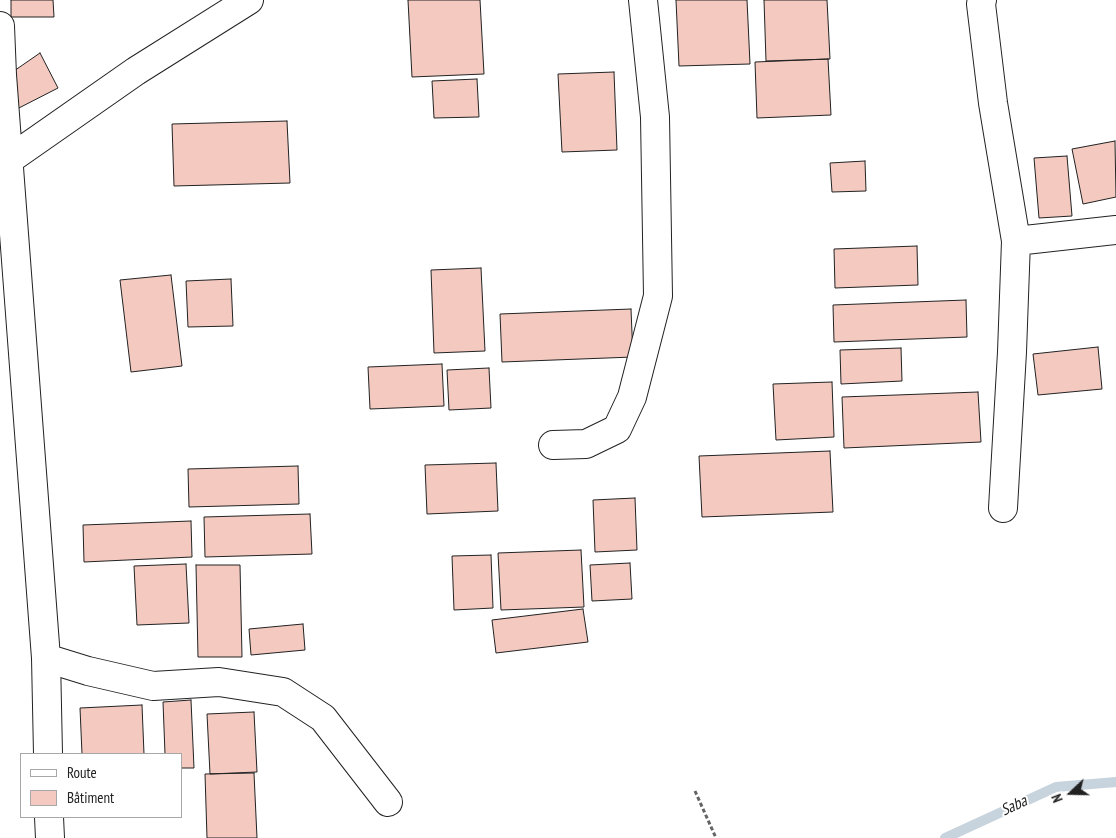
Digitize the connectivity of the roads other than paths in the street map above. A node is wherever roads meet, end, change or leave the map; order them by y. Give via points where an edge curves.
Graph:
1 (249, 0) edge
2 (643, 0) edge
3 (982, 0) edge
4 (0, 26) edge
5 (5, 163) edge
6 (1116, 230) edge
7 (1016, 241) junction
8 (553, 445) dead end
9 (1003, 508) dead end
10 (46, 658) junction
11 (48, 753) edge
12 (388, 802) dead end
13 (49, 818) edge
14 (50, 838) edge

1 - 5 street via 136,71
2 - 8 street via 655,117 658,296 632,397 618,429 586,444
3 - 7 street via 993,103
4 - 5 street
5 - 10 street
6 - 7 street
7 - 9 street
10 - 11 street
10 - 12 street via 153,686 219,682 283,692 323,718
13 - 14 street

